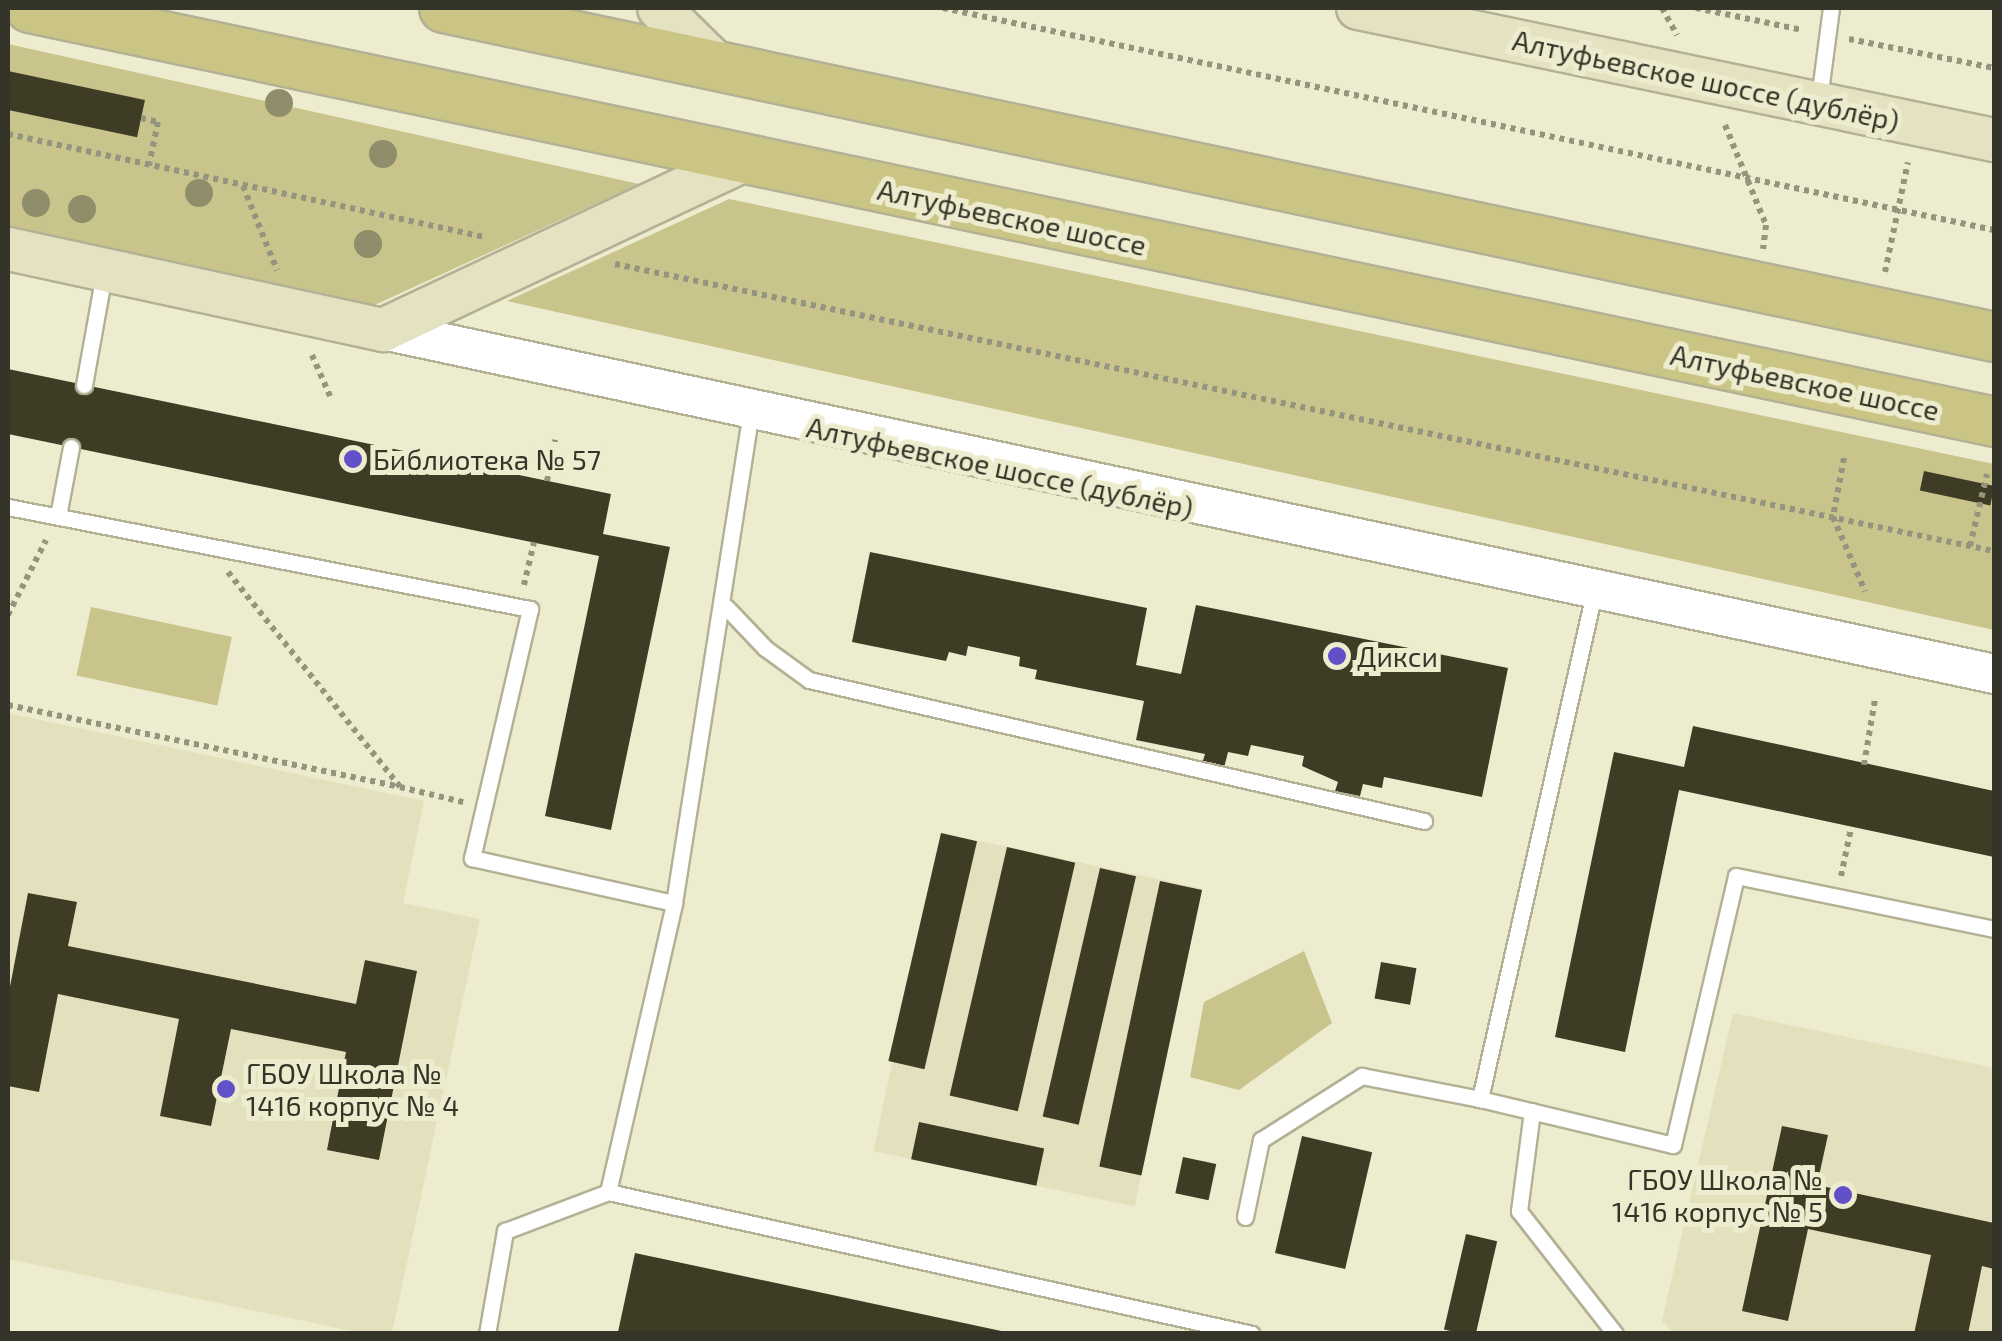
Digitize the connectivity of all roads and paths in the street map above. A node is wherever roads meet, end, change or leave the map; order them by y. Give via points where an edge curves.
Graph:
1 (30, 8) edge
2 (444, 8) edge
3 (658, 8) edge
4 (944, 8) edge
5 (1358, 8) edge
6 (1662, 8) edge
7 (1832, 8) edge
8 (1685, 49) dead end
9 (719, 68) junction
10 (1819, 102) junction
11 (1718, 110) dead end
12 (141, 118) dead end
13 (8, 134) edge
14 (1994, 140) edge
15 (1912, 146) dead end
16 (742, 161) junction
17 (150, 165) junction
18 (1751, 178) junction
19 (243, 186) junction
20 (1898, 209) junction
21 (1994, 230) edge
22 (494, 239) dead end
23 (8, 249) edge
24 (1780, 254) dead end
25 (594, 260) dead end
26 (104, 270) junction
27 (1867, 270) dead end
28 (285, 290) dead end
29 (383, 330) junction
30 (1994, 338) edge
31 (308, 344) dead end
32 (84, 385) dead end
33 (330, 396) dead end
34 (752, 414) junction
35 (1994, 422) edge
36 (555, 440) dead end
37 (71, 447) dead end
38 (1844, 458) dead end
39 (1986, 474) dead end
40 (547, 481) dead end
41 (8, 506) edge
42 (58, 516) junction
43 (1833, 518) junction
44 (534, 542) dead end
45 (1970, 546) junction
46 (233, 547) junction
47 (1994, 551) edge
48 (1865, 591) dead end
49 (1594, 593) junction
50 (518, 606) junction
51 (726, 607) junction
52 (8, 615) edge
53 (1994, 674) edge
54 (1875, 700) dead end
55 (8, 705) edge
56 (1864, 765) dead end
57 (400, 787) junction
58 (484, 806) junction
59 (1424, 821) dead end
60 (1851, 828) dead end
61 (1838, 896) junction
62 (674, 902) junction
63 (1994, 929) edge
64 (1480, 1099) junction
65 (1532, 1111) junction
66 (608, 1192) junction
67 (1245, 1217) dead end
68 (487, 1334) edge
69 (1252, 1334) edge
70 (1615, 1334) edge

1 - 16 main road, Алтуфьевское шоссе
2 - 9 main road
3 - 9 main road
4 - 18 path
5 - 10 main road, Алтуфьевское шоссе (дублёр)
6 - 8 path
7 - 10 lane
9 - 30 main road
10 - 14 main road, Алтуфьевское шоссе (дублёр)
11 - 18 path
12 - 17 path via 158,122
13 - 17 path
15 - 20 path
16 - 29 main road
16 - 35 main road, Алтуфьевское шоссе
17 - 19 path
18 - 20 path
18 - 24 path via 1766,225 1763,250
19 - 22 path
19 - 28 path
20 - 21 path
20 - 27 path via 1884,274
23 - 26 main road, Алтуфьевское шоссе (дублёр)
25 - 43 path
26 - 29 main road, Алтуфьевское шоссе (дублёр)
26 - 32 lane
29 - 34 street, Алтуфьевское шоссе (дублёр)
31 - 33 path
34 - 49 street, Алтуфьевское шоссе (дублёр)
34 - 51 lane
36 - 40 path
37 - 42 lane
38 - 43 path
39 - 45 path
41 - 42 lane
42 - 46 lane
42 - 52 path
43 - 45 path
43 - 48 path
44 - 50 path
45 - 47 path
46 - 50 lane
46 - 57 path via 226,578
49 - 53 street, Алтуфьевское шоссе (дублёр)
49 - 64 lane
50 - 58 lane via 530,609
51 - 59 lane via 765,648 809,680
51 - 62 lane
54 - 56 path
55 - 57 path
57 - 58 path
58 - 62 lane via 472,858
60 - 61 path
61 - 63 lane
61 - 65 lane via 1736,876 1673,1145
62 - 66 lane
64 - 65 lane
64 - 67 lane via 1362,1076 1261,1140
65 - 70 lane via 1519,1211 1617,1327
66 - 68 lane via 505,1230
66 - 69 lane

